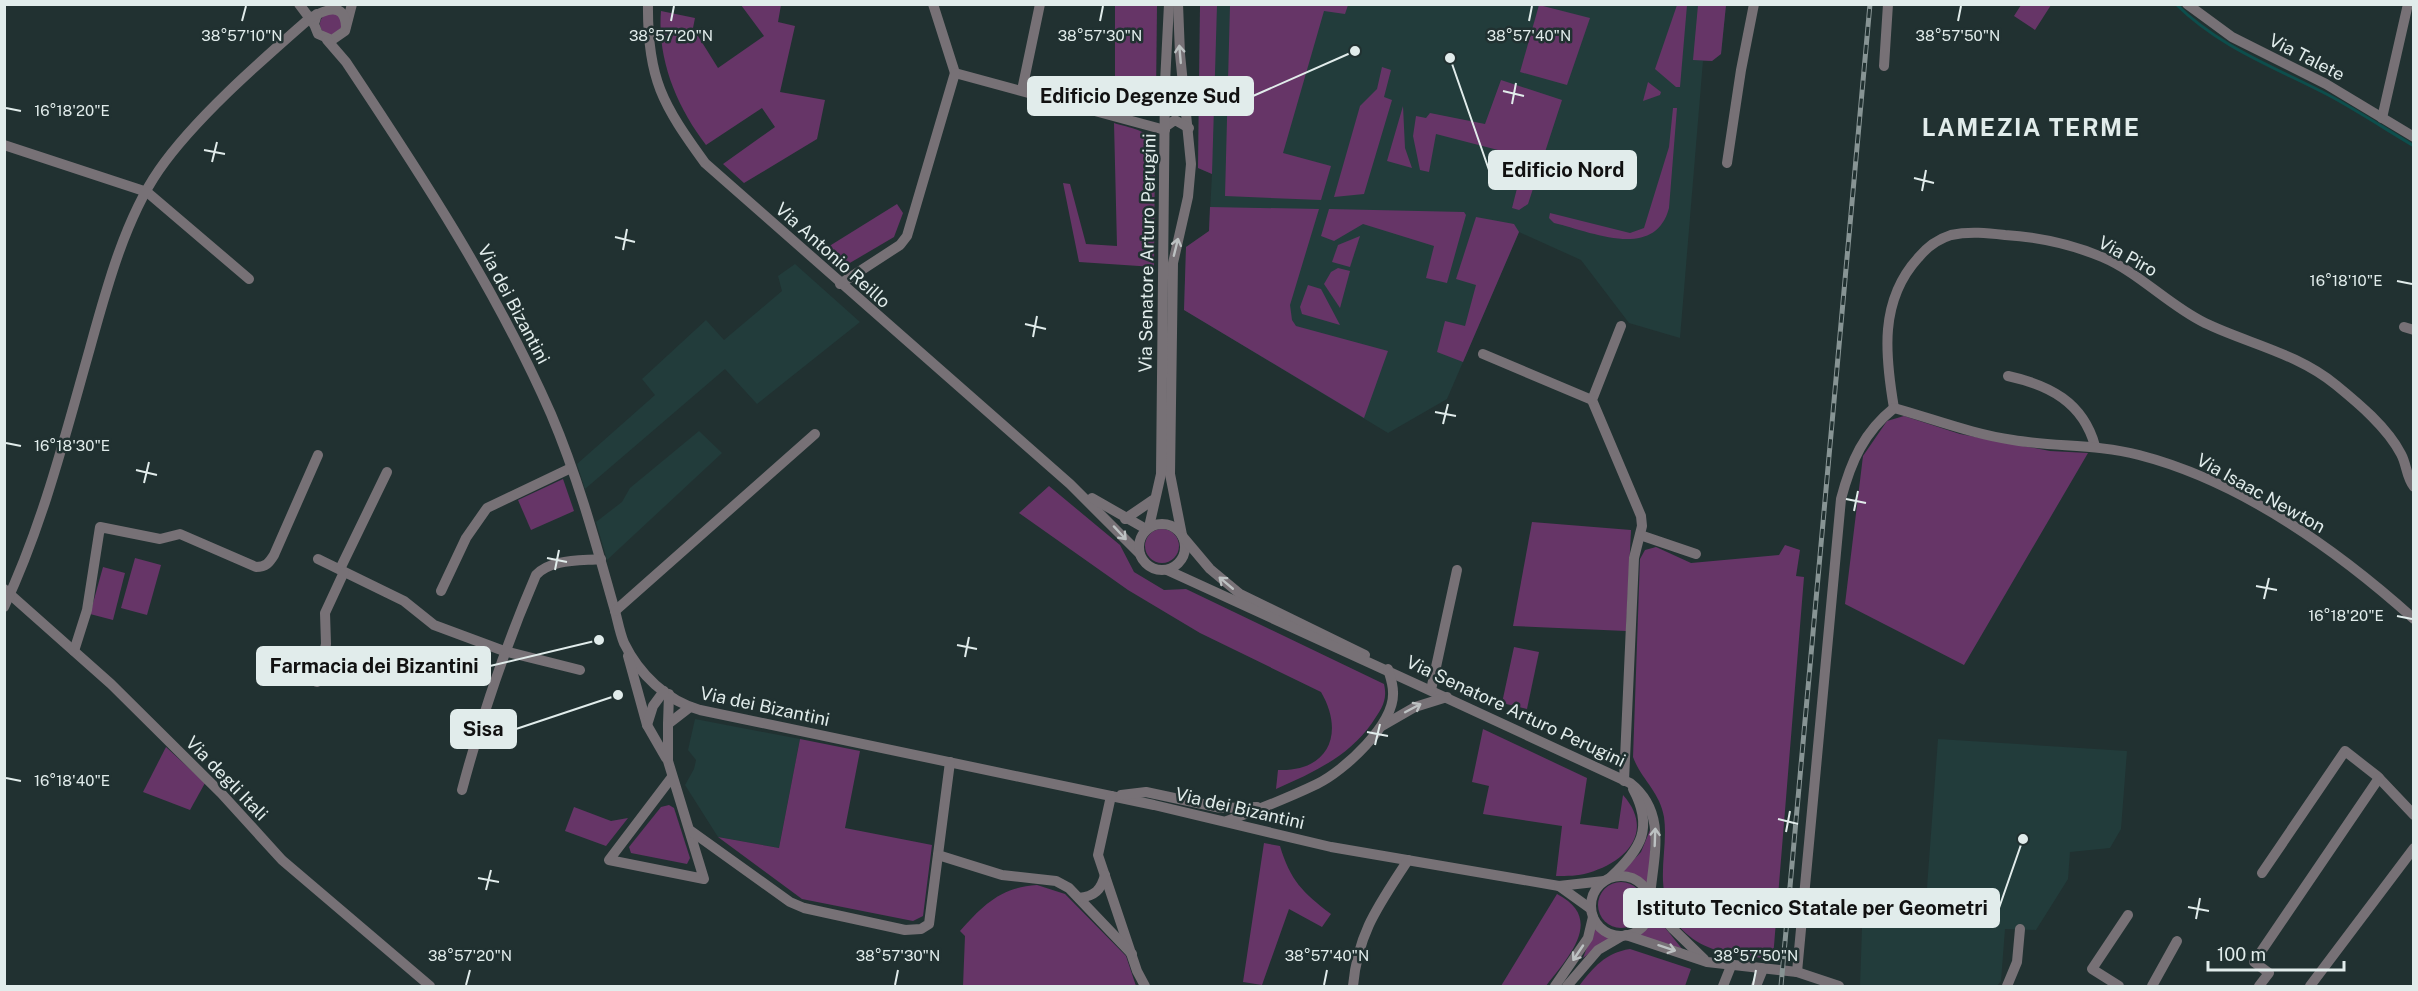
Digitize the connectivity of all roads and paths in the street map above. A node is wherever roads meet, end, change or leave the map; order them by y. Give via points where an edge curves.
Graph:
1 (299, 4) edge
2 (307, 4) edge
3 (352, 4) edge
4 (648, 4) edge
5 (933, 4) edge
6 (1040, 4) edge
7 (1169, 4) edge
8 (1178, 4) edge
9 (1754, 4) edge
10 (1888, 4) edge
11 (2187, 4) edge
12 (2408, 4) edge
13 (322, 19) edge
14 (345, 28) junction
15 (295, 31) junction
16 (346, 62) junction
17 (1884, 66) dead end
18 (955, 73) junction
19 (1022, 90) junction
20 (2382, 118) junction
21 (1165, 128) junction
22 (1189, 128) junction
23 (2414, 137) edge
24 (4, 145) edge
25 (1727, 163) dead end
26 (147, 192) junction
27 (1165, 201) junction
28 (1186, 208) junction
29 (249, 279) dead end
30 (840, 284) junction
31 (1621, 326) dead end
32 (1483, 354) dead end
33 (2008, 376) dead end
34 (1592, 400) junction
35 (1894, 408) junction
36 (815, 434) dead end
37 (2095, 446) junction
38 (318, 455) dead end
39 (571, 468) junction
40 (387, 472) dead end
41 (1070, 484) junction
42 (2414, 487) edge
43 (1153, 500) junction
44 (1125, 519) junction
45 (1148, 528) junction
46 (1640, 535) junction
47 (1182, 536) junction
48 (1139, 553) junction
49 (1696, 554) dead end
50 (318, 559) dead end
51 (601, 559) junction
52 (342, 570) junction
53 (1167, 570) junction
54 (1457, 570) dead end
55 (8, 591) edge
56 (441, 591) dead end
57 (4, 607) edge
58 (615, 611) junction
59 (2414, 619) edge
60 (624, 642) junction
61 (74, 651) junction
62 (504, 651) junction
63 (1388, 669) junction
64 (580, 670) dead end
65 (317, 682) dead end
66 (1431, 690) junction
67 (666, 693) junction
68 (1447, 697) junction
69 (690, 707) junction
70 (668, 724) junction
71 (647, 725) junction
72 (1382, 726) junction
73 (668, 761) junction
74 (950, 762) junction
75 (672, 777) junction
76 (2379, 778) junction
77 (1627, 782) junction
78 (462, 790) dead end
79 (1114, 796) junction
80 (1263, 807) junction
81 (1221, 808) junction
82 (2414, 815) edge
83 (1223, 820) junction
84 (1254, 829) junction
85 (691, 831) junction
86 (2414, 848) edge
87 (938, 855) junction
88 (1408, 860) junction
89 (2262, 873) dead end
90 (1105, 875) junction
91 (1607, 879) junction
92 (1559, 886) junction
93 (1079, 898) junction
94 (1651, 899) junction
95 (1592, 913) junction
96 (2128, 915) dead end
97 (2020, 929) dead end
98 (1624, 936) junction
99 (2177, 941) dead end
100 (1132, 954) junction
101 (1707, 962) junction
102 (1731, 966) junction
103 (1763, 969) junction
104 (1797, 972) junction
105 (2103, 982) edge
106 (430, 987) edge
107 (1145, 987) edge
108 (1353, 987) edge
109 (1555, 987) edge
110 (1568, 987) edge
111 (1723, 987) edge
112 (1756, 987) edge
113 (1839, 987) edge
114 (2007, 987) edge
115 (2119, 987) edge
116 (2152, 987) edge
117 (2259, 987) edge
118 (2310, 987) edge

1 - 13 street, Via dei Bizantini
2 - 13 street
3 - 14 street
4 - 30 street, Via Antonio Reillo via 653,74 673,119 705,163
5 - 18 street
6 - 19 street
7 - 21 street, Via Senatore Arturo Perugini
22 -> 8 street, Via Senatore Arturo Perugini
9 - 25 street
10 - 17 street
11 - 20 street, Via Talete via 2232,37 2326,84
12 - 20 street
13 - 14 street via 344,16
13 - 14 street via 337,38
13 - 15 street
13 - 15 street
13 - 16 street, Via dei Bizantini
14 - 16 street
15 - 26 street via 182,141
16 - 39 street, Via dei Bizantini via 445,212 484,281 535,381
18 - 19 street
18 - 30 street via 907,236 900,245
19 - 21 street
20 - 23 street, Via Talete
21 - 22 street via 1175,120
21 - 27 street, Via Senatore Arturo Perugini
22 - 28 street, Via Senatore Arturo Perugini via 1191,164
24 - 26 street
26 - 29 street
26 - 55 street via 106,290 45,506
27 - 28 street via 1171,215 1177,216
27 - 43 street, Via Senatore Arturo Perugini via 1161,474
47 -> 28 street, Via Senatore Arturo Perugini via 1170,474 1172,285 1174,255
30 - 41 street, Via Antonio Reillo
31 - 34 street
32 - 34 street
33 - 37 street via 2038,383 2065,399 2089,426
34 - 46 street via 1641,516
35 - 37 street, Via Isaac Newton via 2012,440
35 - 42 street, Via Piro via 1888,318 1908,268 1938,240 1952,235 2037,237 2102,257 2206,323 2282,352 2316,370 2372,418 2400,451 2408,480
35 - 104 street via 1864,438 1841,499
36 - 58 street
37 - 59 street, Via Isaac Newton via 2183,469 2234,494 2336,554
38 - 61 street via 274,555 263,567 180,534 160,539 100,527 87,609
39 - 51 street, Via dei Bizantini
39 - 56 street via 486,508 466,538
40 - 52 street
41 - 44 street, Via Antonio Reillo
41 -> 48 street, Via Antonio Reillo
43 - 44 street
43 - 45 street, Via Senatore Arturo Perugini
44 - 45 street, Via Antonio Reillo
45 - 47 street via 1167,524
45 - 48 street via 1139,540
46 - 49 street
46 - 77 street via 1634,558
47 - 53 street via 1183,557
63 -> 47 street, Via Senatore Arturo Perugini via 1240,594 1210,569
48 - 53 street via 1147,565
50 - 52 street
51 - 58 street, Via dei Bizantini
51 - 62 street via 543,568 536,575
52 - 62 street via 404,601 434,625
52 - 65 street via 325,613 326,644
53 - 63 street, Via Senatore Arturo Perugini via 1343,653
54 - 66 street
55 - 57 street
55 - 61 street, Via degli Itali
58 - 60 street, Via dei Bizantini
60 - 67 street, Via dei Bizantini via 640,668
60 - 71 street
61 - 106 street, Via degli Itali via 221,793 282,860
62 - 64 street
62 - 78 street via 482,713
63 - 66 street, Via Senatore Arturo Perugini
63 - 72 street via 1392,703
66 - 68 street, Via Senatore Arturo Perugini
67 - 69 street, Via dei Bizantini
67 - 70 street
67 - 71 street via 653,706
72 -> 68 street via 1415,706
68 - 77 street, Via Senatore Arturo Perugini
69 - 70 street
69 - 74 street, Via dei Bizantini
70 - 73 street
71 - 73 street
72 - 80 street via 1360,751 1318,783
73 - 75 street
74 - 79 street, Via dei Bizantini
74 - 87 street
75 - 85 street
75 - 85 street via 609,860 704,879
76 - 82 street
76 - 89 street via 2345,751
76 - 117 street via 2254,962 2269,973
77 - 91 street, Via Senatore Arturo Perugini via 1638,799 1643,832 1632,858
94 -> 77 street, Via Senatore Arturo Perugini via 1654,817 1644,794
79 - 81 street via 1146,792
79 - 83 street, Via dei Bizantini
79 - 90 street via 1098,843
80 - 81 street
80 - 83 street
80 - 84 street via 1251,816
81 - 83 street
83 - 84 street, Via dei Bizantini
84 - 88 street, Via dei Bizantini
85 - 87 street via 790,902 905,930 929,924
86 - 118 street
87 - 93 street via 1002,874 1056,881
88 - 92 street, Via dei Bizantini
88 - 108 street via 1366,926
90 - 93 street via 1098,891
90 - 100 street
91 - 92 street, Via dei Bizantini
91 - 94 street via 1630,876 1638,880
91 - 95 street via 1595,890
92 - 95 street, Via dei Bizantini
93 - 100 street
94 - 98 street via 1648,920
94 - 101 street via 1673,929
95 - 98 street via 1605,931
95 -> 109 street via 1588,938
96 - 105 street via 2092,969
97 - 114 street via 2017,962
98 -> 101 street
98 - 110 street via 1598,950
99 - 116 street
100 - 107 street
101 - 102 street
102 - 103 street
102 - 111 street
103 - 104 street
103 - 112 street
104 - 113 street
105 - 115 street

